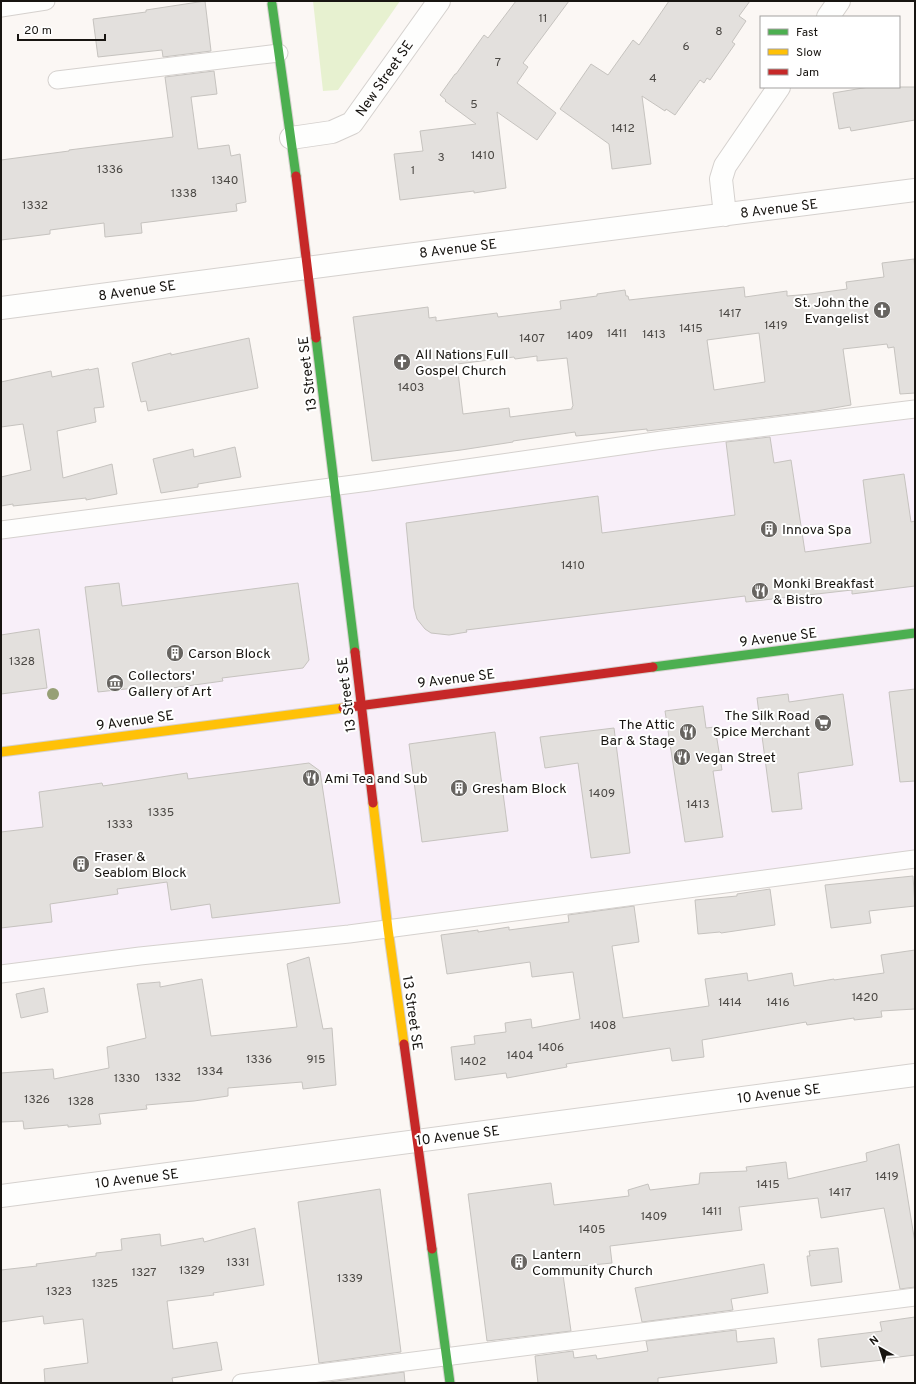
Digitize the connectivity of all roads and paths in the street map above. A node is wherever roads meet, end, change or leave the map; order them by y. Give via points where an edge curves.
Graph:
1 (46, 1) edge
2 (439, 1) edge
3 (839, 1) edge
4 (271, 3) edge
5 (1, 8) edge
6 (829, 16) edge
7 (279, 53) junction
8 (57, 80) dead end
9 (778, 88) edge
10 (291, 138) junction
11 (915, 190) edge
12 (725, 215) junction
13 (308, 268) junction
14 (1, 308) edge
15 (915, 408) edge
16 (334, 486) junction
17 (1, 530) edge
18 (915, 633) edge
19 (361, 704) junction
20 (1, 752) edge
21 (915, 859) edge
22 (388, 929) junction
23 (1, 974) edge
24 (915, 1076) edge
25 (417, 1141) junction
26 (1, 1196) edge
27 (915, 1297) edge
28 (446, 1357) junction
29 (241, 1383) edge
30 (450, 1383) edge

1 - 5 lane
2 - 10 street, New Street SE via 352,123 332,132
3 - 6 street
4 - 7 street, 13 Street SE
7 - 8 lane
7 - 10 street, 13 Street SE
9 - 12 street via 724,166 721,179
10 - 13 street, 13 Street SE
11 - 12 street, 8 Avenue SE
12 - 13 street, 8 Avenue SE
13 - 14 street, 8 Avenue SE
13 - 16 street, 13 Street SE
15 - 16 lane
16 - 17 lane
16 - 19 street, 13 Street SE
18 - 19 street, 9 Avenue SE
19 - 20 street, 9 Avenue SE
19 - 22 street, 13 Street SE
21 - 22 lane
22 - 23 lane
22 - 25 street, 13 Street SE
24 - 25 street, 10 Avenue SE
25 - 26 street, 10 Avenue SE
25 - 28 street, 13 Street SE
27 - 28 lane
28 - 29 lane
28 - 30 street, 13 Street SE

